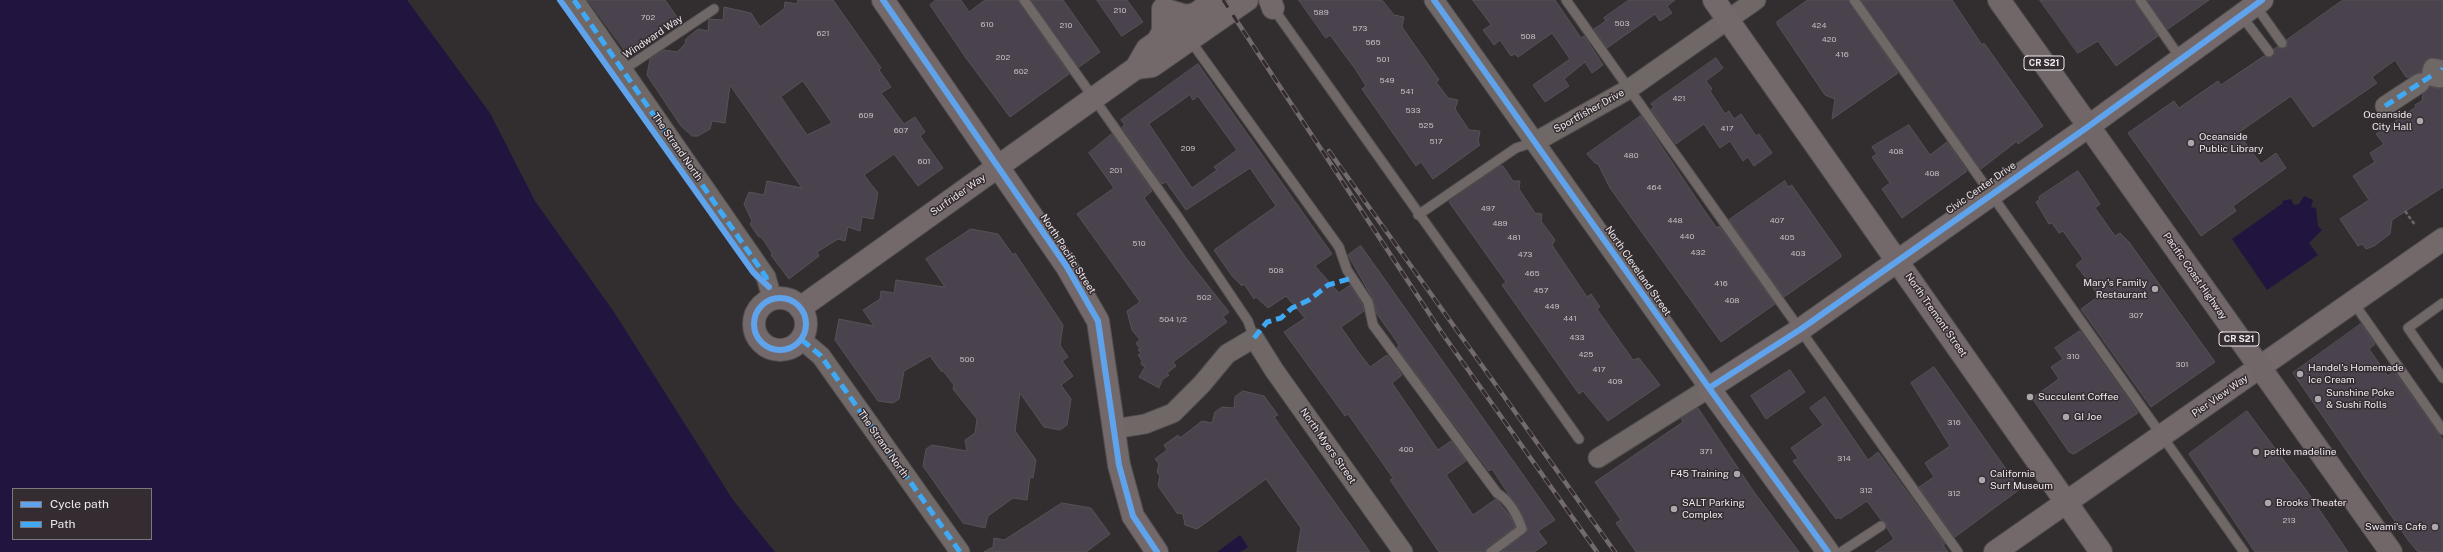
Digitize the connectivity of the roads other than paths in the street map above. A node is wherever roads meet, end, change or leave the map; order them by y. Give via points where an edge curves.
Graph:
1 (883, 0) edge
2 (1024, 0) edge
3 (1247, 0) edge
4 (1434, 0) edge
5 (1566, 0) edge
6 (1714, 0) edge
7 (1756, 0) edge
8 (1854, 0) edge
9 (1999, 0) edge
10 (2140, 0) edge
11 (578, 1) edge
12 (1271, 4) edge
13 (1207, 7) edge
14 (2253, 7) edge
15 (714, 9) dead end
16 (1729, 20) junction
17 (1190, 40) junction
18 (2282, 43) dead end
19 (2269, 52) dead end
20 (2181, 59) junction
21 (1136, 68) junction
22 (623, 70) junction
23 (2433, 75) edge
24 (1629, 89) junction
25 (1093, 99) junction
26 (2385, 106) dead end
27 (2089, 126) junction
28 (1535, 142) junction
29 (998, 167) junction
30 (1991, 194) junction
31 (1418, 216) junction
32 (2443, 239) edge
33 (1898, 260) junction
34 (772, 298) junction
35 (2353, 302) junction
36 (2443, 303) edge
37 (800, 308) junction
38 (1801, 329) junction
39 (1254, 338) junction
40 (802, 340) junction
41 (2259, 369) junction
42 (2443, 378) edge
43 (1709, 388) junction
44 (1114, 429) junction
45 (2443, 430) edge
46 (2161, 437) junction
47 (1578, 439) dead end
48 (1598, 458) dead end
49 (2066, 503) junction
50 (1881, 526) dead end
51 (960, 552) edge
52 (1157, 552) edge
53 (1403, 552) edge
54 (1491, 552) edge
55 (1828, 552) edge
56 (1841, 552) edge
57 (1958, 552) edge
58 (1996, 552) edge
59 (2101, 552) edge
60 (2244, 552) edge
61 (2391, 552) edge

1 - 29 street, North Pacific Street
2 - 25 lane
3 - 17 street, Surfrider Way
4 - 28 street, North Cleveland Street
5 - 24 lane
6 - 16 street, North Tremont Street
7 - 16 street, Sportfisher Drive
8 - 30 lane
9 - 27 main road, Pacific Coast Highway / CR S21
10 - 20 lane
11 - 22 street, The Strand North
12 - 31 lane
13 - 21 street, Surfrider Way via 1147,49
14 - 18 lane
14 - 19 lane
14 - 20 street, Civic Center Drive
15 - 22 lane, Windward Way
16 - 24 street, Sportfisher Drive
16 - 33 street, North Tremont Street
17 - 21 street, Surfrider Way via 1152,66
17 - 54 lane via 1339,247 1347,270 1368,302 1373,325 1497,493 1505,498 1518,517 1522,529
20 - 27 street, Civic Center Drive
21 - 25 street, Surfrider Way
22 - 34 street, The Strand North via 766,277
23 - 26 street
24 - 28 street, Sportfisher Drive
24 - 38 lane
25 - 29 street, Surfrider Way
25 - 39 lane via 1178,217 1248,321
27 - 30 street, Civic Center Drive
27 - 41 main road, Pacific Coast Highway / CR S21
28 - 31 lane, Sportfisher Drive via 1516,148
28 - 43 street, North Cleveland Street
29 - 37 street, Surfrider Way
29 - 44 street, North Pacific Street via 1067,267 1098,321
30 - 33 street, Civic Center Drive
30 - 46 lane
31 - 47 lane
32 - 35 street, Pier View Way
33 - 38 street, Civic Center Drive
33 - 49 street, North Tremont Street
34 - 37 street via 787,297
34 - 40 street via 763,302 753,323 754,333 759,341 779,350 789,348
35 - 41 street, Pier View Way
35 - 45 lane
36 - 42 lane via 2408,328
37 - 40 street via 805,317 806,327
38 - 43 street, Civic Center Drive
38 - 57 lane
39 - 44 street via 1227,354 1173,413 1145,424
39 - 53 street, North Myers Street
40 - 51 street, The Strand North via 821,356
41 - 46 street, Pier View Way
41 - 61 main road, Pacific Coast Highway / CR S21
43 - 48 street
43 - 55 street, North Cleveland Street
44 - 52 street, North Pacific Street via 1119,465 1133,516
46 - 49 street, Pier View Way
46 - 60 lane
49 - 58 street, Pier View Way
49 - 59 street, North Tremont Street
50 - 56 lane

